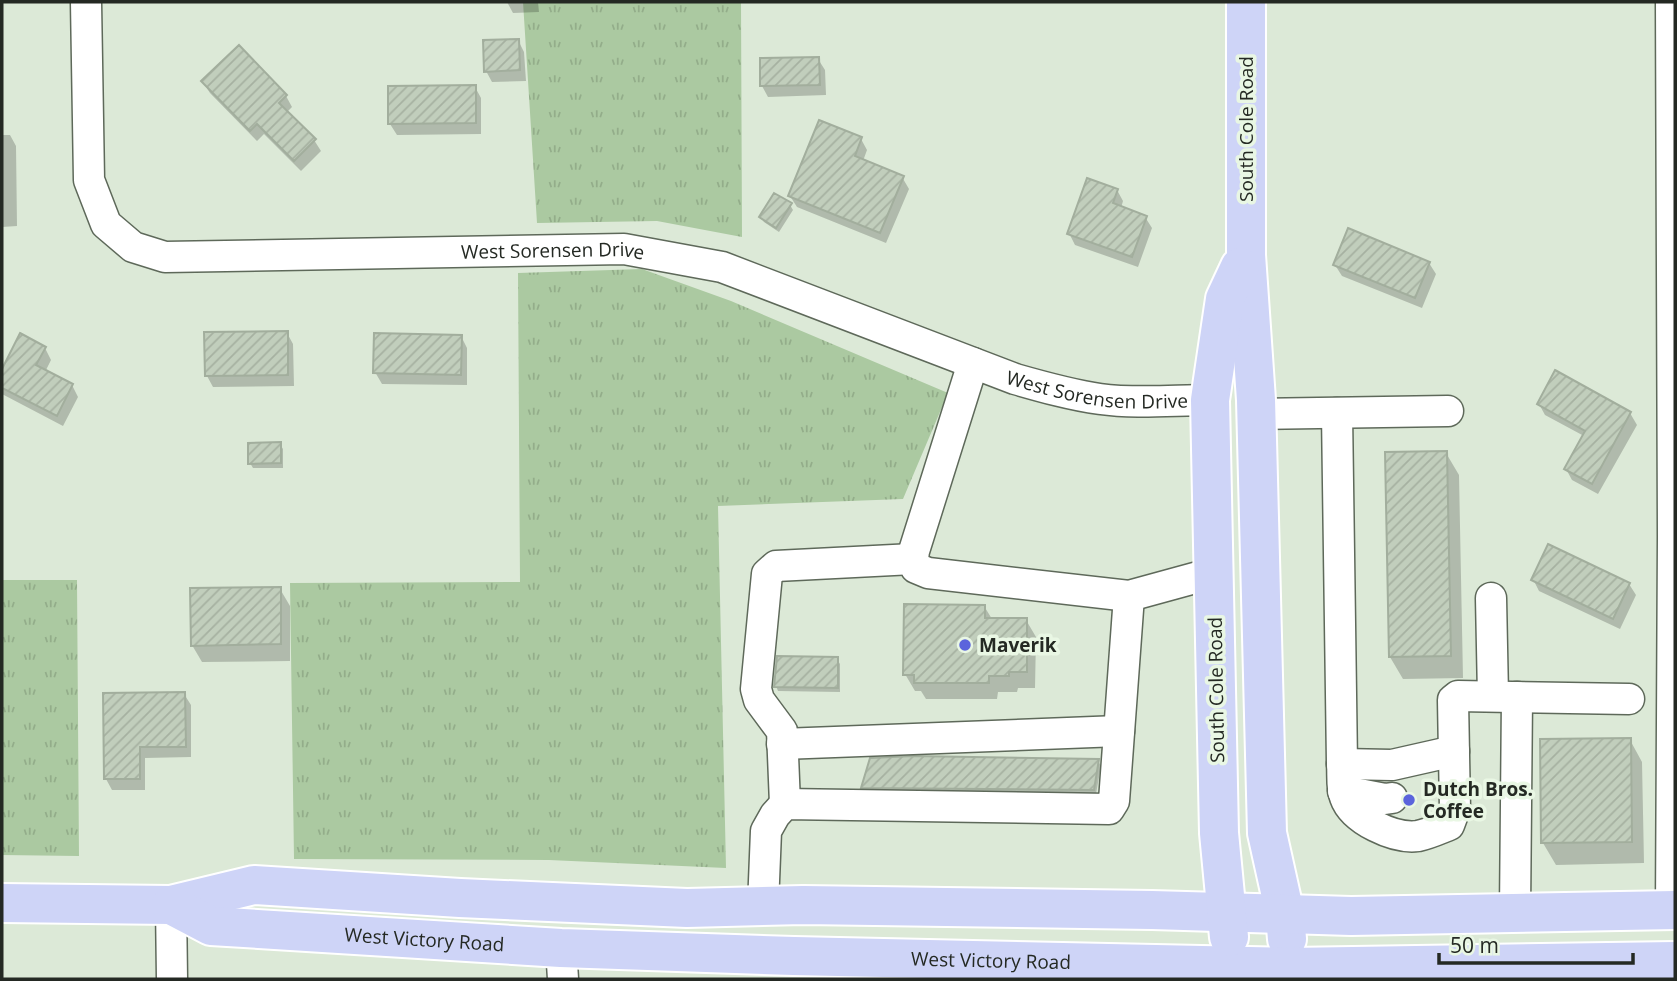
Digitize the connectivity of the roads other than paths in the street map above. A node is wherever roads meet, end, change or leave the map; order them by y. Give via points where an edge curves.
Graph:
1 (86, 2) edge
2 (1246, 2) edge
3 (1671, 2) edge
4 (1245, 256) junction
5 (973, 363) junction
6 (1210, 400) junction
7 (1448, 411) dead end
8 (1337, 413) junction
9 (1256, 414) junction
10 (1257, 488) junction
11 (1674, 536) edge
12 (913, 559) junction
13 (1213, 573) junction
14 (1129, 596) junction
15 (1491, 598) dead end
16 (1505, 696) junction
17 (1629, 699) dead end
18 (1119, 731) junction
19 (782, 744) junction
20 (1441, 754) junction
21 (1343, 778) junction
22 (785, 804) junction
23 (460, 898) junction
24 (2, 903) edge
25 (171, 905) junction
26 (763, 906) junction
27 (1673, 911) edge
28 (1227, 912) junction
29 (1515, 912) junction
30 (1285, 914) junction
31 (307, 932) junction
32 (1675, 961) edge
33 (562, 964) edge
34 (794, 967) edge
35 (1009, 970) edge
36 (1233, 972) edge
37 (1457, 972) edge
38 (1290, 973) edge
39 (172, 979) edge

1 - 5 street, West Sorensen Drive via 89,180 106,225 133,247 165,257 624,250 722,267
2 - 4 main road, South Cole Road
3 - 11 street
4 - 6 main road, South Cole Road via 1225,299
4 - 9 main road, South Cole Road
5 - 6 street, West Sorensen Drive via 1015,379 1102,399
5 - 12 street
6 - 10 main road, South Cole Road via 1241,433
6 - 13 main road, South Cole Road
7 - 8 street
8 - 9 street
8 - 21 street
9 - 10 main road, South Cole Road
10 - 30 main road, South Cole Road via 1267,833
11 - 27 street
12 - 14 street via 916,568 928,573
12 - 19 street via 776,566 767,574 756,689 758,700 782,731
13 - 14 street
13 - 28 main road, South Cole Road via 1219,833
14 - 18 street
15 - 16 street
16 - 17 street
16 - 20 street via 1458,695
16 - 29 street
18 - 19 street
18 - 22 street via 1114,801 1109,809
19 - 22 street
20 - 21 street
20 - 21 street via 1385,799
20 - 21 street via 1455,809 1449,825 1418,835 1376,825 1349,806
22 - 26 street via 766,831
23 - 25 main road, West Victory Road via 254,885
23 - 26 main road, West Victory Road via 687,908
23 - 31 main road, West Victory Road via 366,909 321,909
24 - 25 main road, West Victory Road
25 - 31 main road, West Victory Road via 211,926
25 - 39 street
26 - 28 main road, West Victory Road
27 - 29 main road, West Victory Road
28 - 30 main road, West Victory Road
28 - 36 main road, South Cole Road
29 - 30 main road, West Victory Road
30 - 38 main road, South Cole Road
31 - 33 main road, West Victory Road
32 - 37 main road, West Victory Road
33 - 34 main road, West Victory Road
34 - 35 main road, West Victory Road
35 - 36 main road, West Victory Road
36 - 38 main road, West Victory Road
37 - 38 main road, West Victory Road

